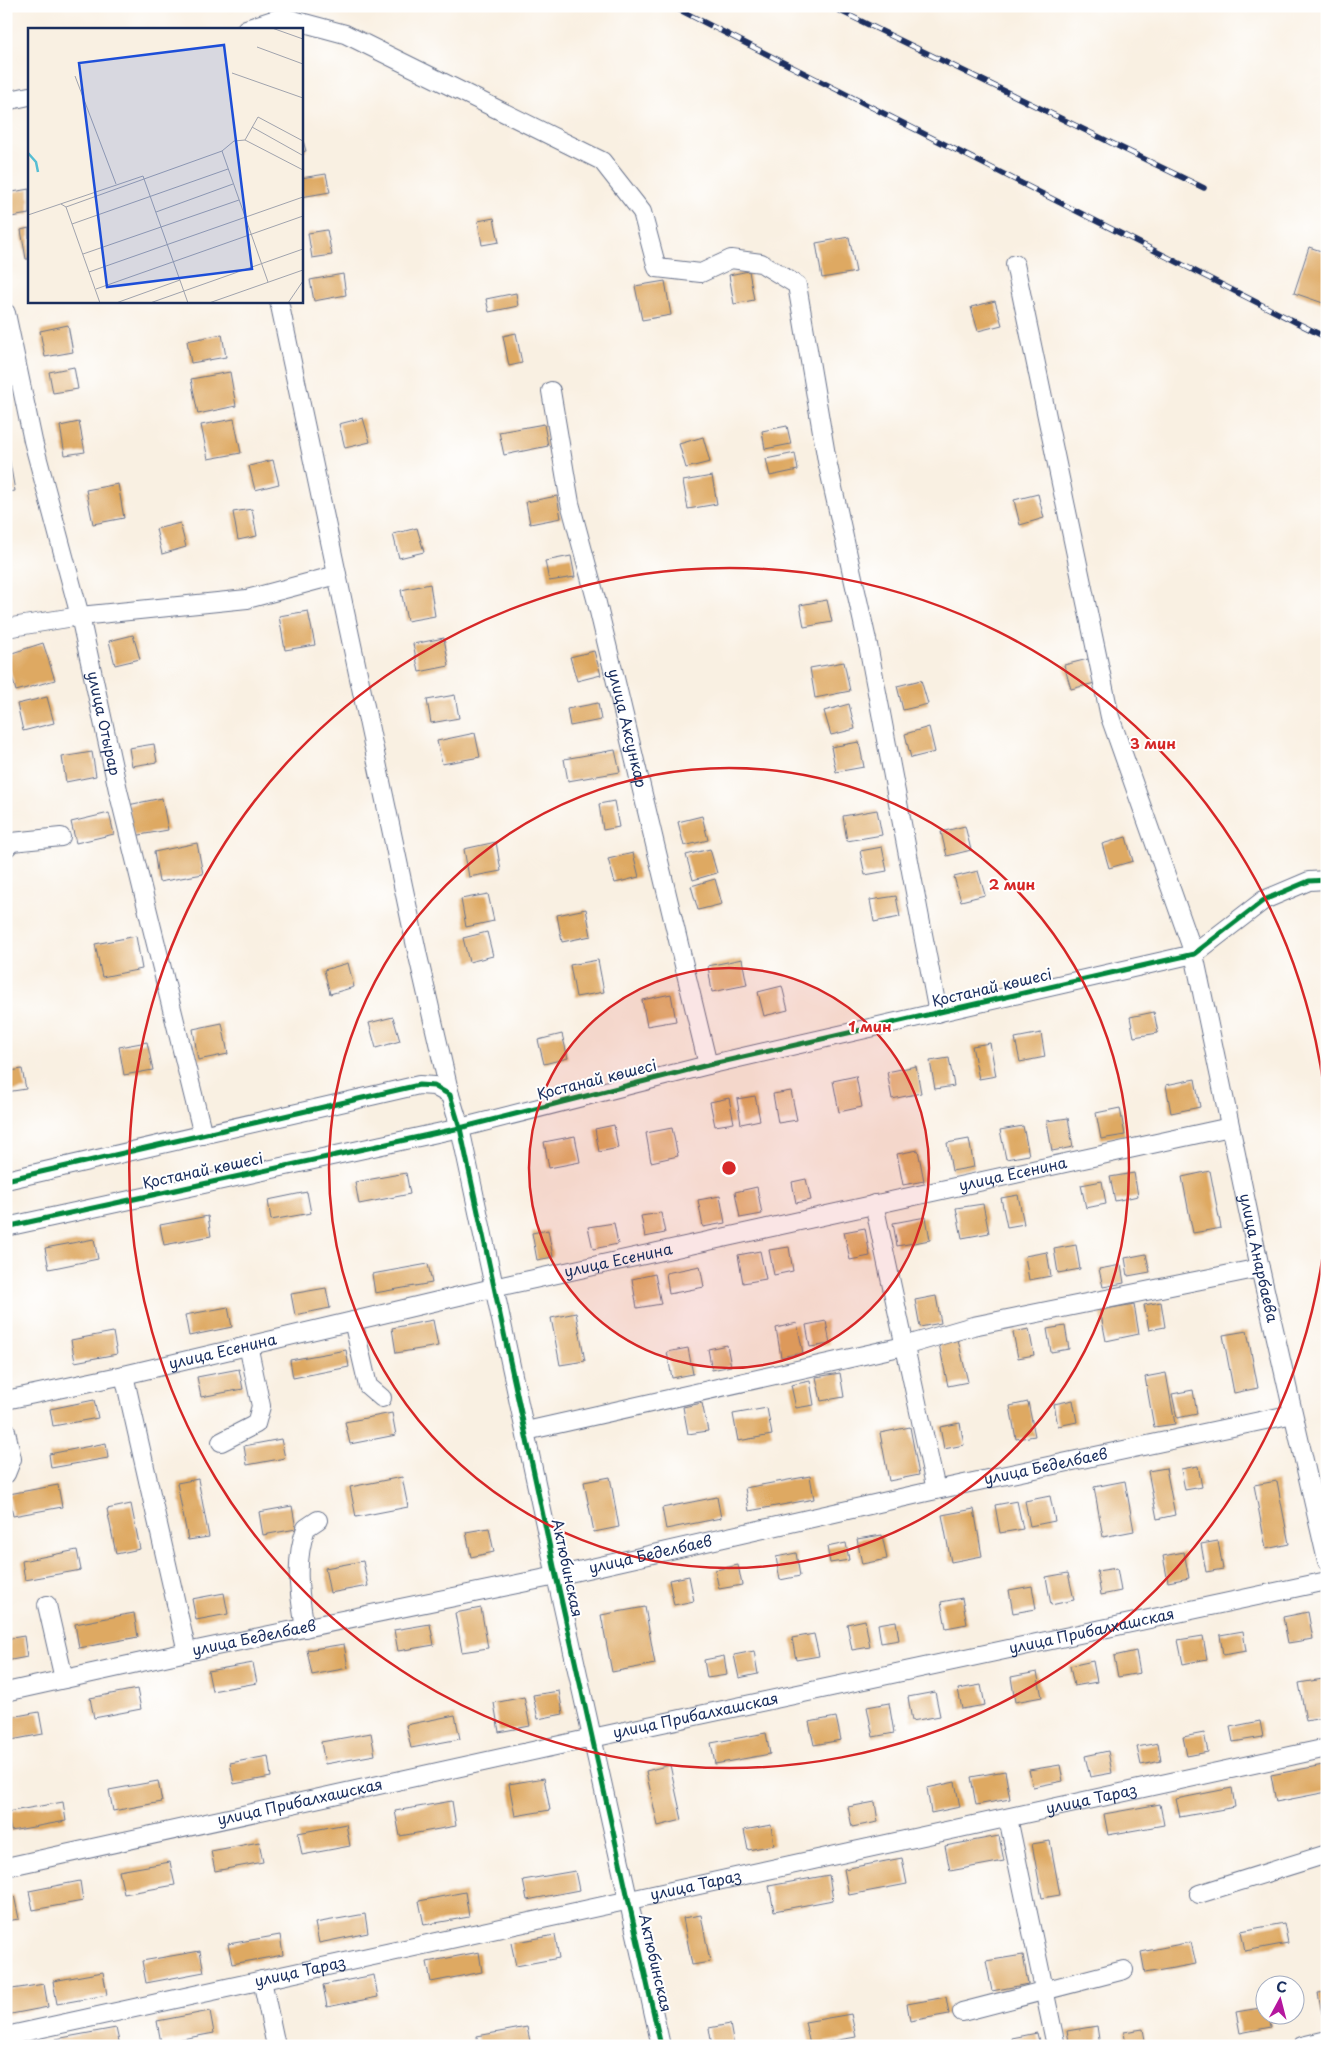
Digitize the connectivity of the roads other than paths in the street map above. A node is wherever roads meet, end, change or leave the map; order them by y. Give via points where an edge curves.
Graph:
1 (249, 28) edge
2 (28, 96) edge
3 (6, 101) edge
4 (1015, 264) dead end
5 (279, 302) edge
6 (6, 313) edge
7 (551, 391) dead end
8 (337, 574) junction
9 (80, 616) junction
10 (6, 628) edge
11 (61, 837) dead end
12 (6, 848) edge
13 (1327, 880) edge
14 (1194, 954) junction
15 (938, 1013) junction
16 (708, 1065) junction
17 (450, 1095) junction
18 (1230, 1127) junction
19 (460, 1128) junction
20 (203, 1135) junction
21 (6, 1180) edge
22 (874, 1204) junction
23 (6, 1227) edge
24 (1260, 1268) junction
25 (493, 1288) junction
26 (353, 1321) junction
27 (248, 1345) junction
28 (904, 1346) junction
29 (124, 1375) junction
30 (382, 1398) dead end
31 (6, 1400) edge
32 (1293, 1414) junction
33 (6, 1431) edge
34 (526, 1431) junction
35 (221, 1442) dead end
36 (6, 1474) edge
37 (936, 1490) junction
38 (318, 1520) dead end
39 (1327, 1561) edge
40 (556, 1576) junction
41 (1327, 1581) edge
42 (47, 1605) dead end
43 (305, 1628) junction
44 (187, 1652) junction
45 (64, 1679) junction
46 (6, 1692) edge
47 (592, 1738) junction
48 (1327, 1748) edge
49 (1008, 1818) junction
50 (1327, 1854) edge
51 (6, 1867) edge
52 (1199, 1894) dead end
53 (628, 1900) junction
54 (1124, 1970) dead end
55 (262, 1980) junction
56 (1044, 1990) junction
57 (962, 2012) dead end
58 (6, 2036) edge
59 (1327, 2040) edge
60 (276, 2046) edge
61 (661, 2046) edge
62 (1056, 2046) edge
63 (1302, 2046) edge

1 - 15 street via 282,17 345,34 602,161 642,212 658,268 701,273 732,259 741,260 761,263 797,285 827,461 868,645
2 - 3 street
4 - 14 street, улица Анарбаева via 1110,717
5 - 8 street, Актюбинская
6 - 9 street, улица Отырар via 33,441
7 - 16 street, улица Аксункар via 570,503
8 - 9 street via 247,599
8 - 17 street, Актюбинская
9 - 10 street
9 - 20 street, улица Отырар via 118,790
11 - 12 street via 12,842
13 - 14 street via 1310,881 1264,900
14 - 15 street, Қостанай көшесі
14 - 18 street, улица Анарбаева
15 - 16 street, Қостанай көшесі
16 - 19 street, Қостанай көшесі
17 - 19 street, Актюбинская
17 - 20 street via 434,1086 419,1085
18 - 22 street, улица Есенина
18 - 24 street, улица Анарбаева
19 - 23 street, Қостанай көшесі
19 - 25 street, Актюбинская
20 - 21 street
22 - 25 street, улица Есенина
22 - 28 street
24 - 28 street via 973,1326
24 - 32 street, улица Анарбаева
25 - 26 street, улица Есенина
25 - 34 street, Актюбинская
26 - 27 street, улица Есенина
26 - 30 street via 368,1386
27 - 29 street, улица Есенина
27 - 35 street via 261,1406 256,1424
28 - 34 street
28 - 37 street
29 - 31 street, улица Есенина
29 - 44 street
32 - 37 street, улица Беделбаев
32 - 39 street, улица Анарбаева
33 - 36 street via 12,1459
34 - 40 street, Актюбинская
37 - 40 street, улица Беделбаев
38 - 43 street via 306,1528 300,1554 297,1579
40 - 43 street, улица Беделбаев
40 - 47 street, Актюбинская
41 - 47 street, улица Прибалхашская
42 - 45 street
43 - 44 street, улица Беделбаев
44 - 45 street, улица Беделбаев
45 - 46 street, улица Беделбаев
47 - 51 street, улица Прибалхашская
47 - 53 street, Актюбинская
48 - 49 street, улица Тараз
49 - 53 street, улица Тараз
49 - 56 street
50 - 52 street
53 - 55 street, улица Тараз
53 - 61 street, Актюбинская
54 - 56 street
55 - 58 street, улица Тараз
55 - 60 street
56 - 57 street
56 - 62 street
59 - 63 street

